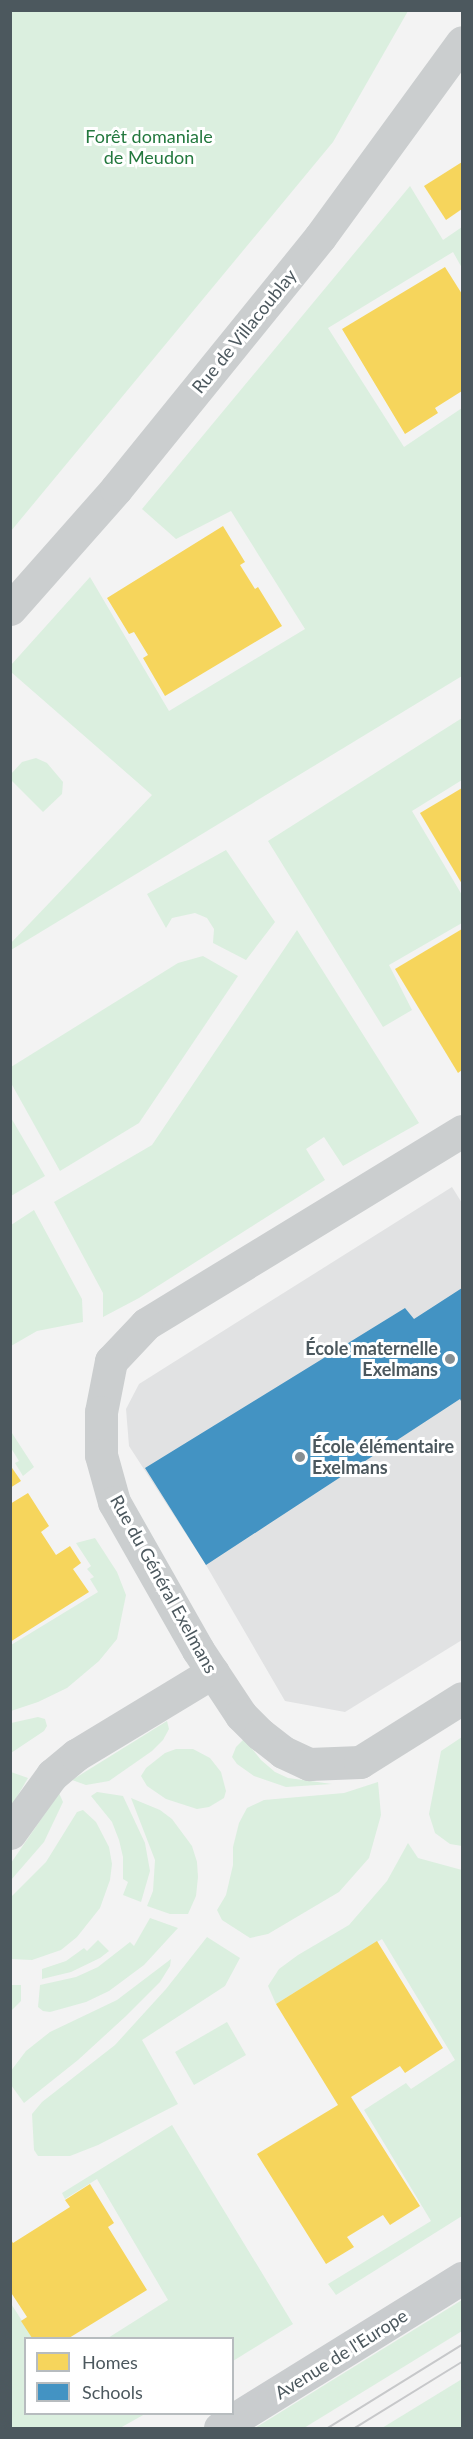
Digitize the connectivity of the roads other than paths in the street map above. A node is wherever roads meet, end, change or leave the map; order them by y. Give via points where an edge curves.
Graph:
1 (462, 42) edge
2 (10, 609) edge
3 (462, 1131) edge
4 (213, 1672) junction
5 (462, 1698) edge
6 (10, 1833) edge
7 (462, 2278) edge
8 (220, 2428) edge

1 - 2 street, Rue de Villacoublay via 320,237 116,489
3 - 4 street, Rue du Général Exelmans via 146,1324 111,1361 101,1412 101,1455 114,1502
4 - 5 street, Rue du Général Exelmans via 241,1716 283,1752 309,1764 360,1762
4 - 6 street via 60,1768
7 - 8 main road, Avenue de l'Europe

